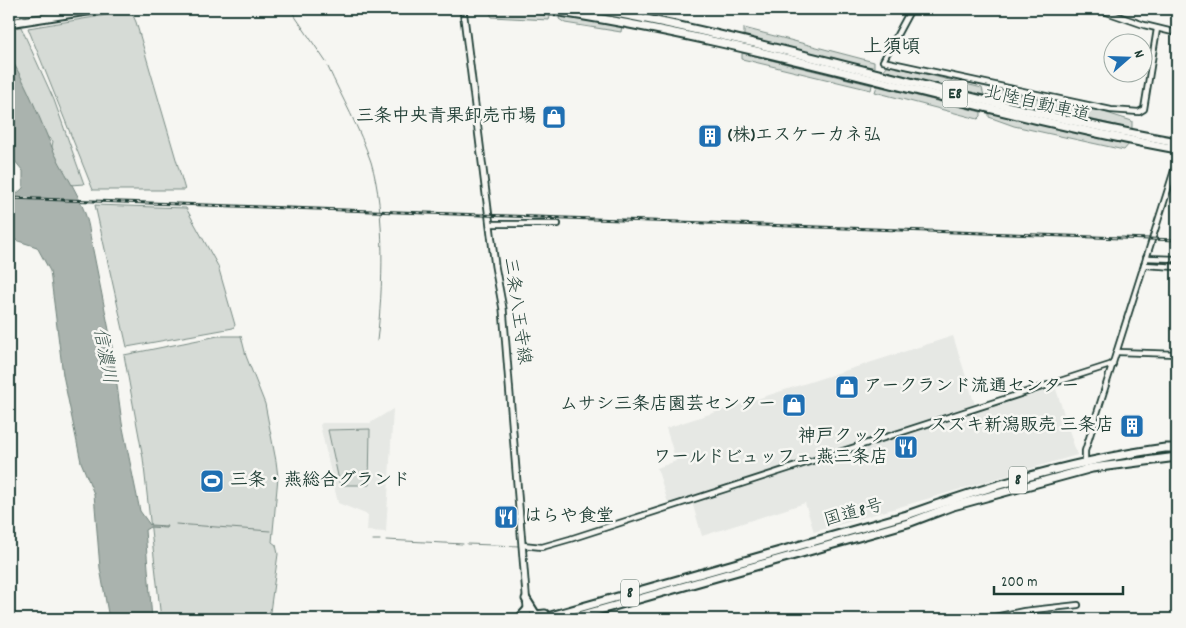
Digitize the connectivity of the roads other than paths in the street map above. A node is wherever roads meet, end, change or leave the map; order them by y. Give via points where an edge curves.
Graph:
1 (46, 9) edge
2 (100, 9) edge
3 (462, 9) edge
4 (540, 9) edge
5 (595, 9) edge
6 (911, 9) edge
7 (1098, 9) edge
8 (1114, 11) edge
9 (9, 15) edge
10 (9, 23) edge
11 (1158, 29) junction
12 (1177, 33) edge
13 (1177, 142) edge
14 (1165, 144) junction
15 (1177, 149) edge
16 (1177, 161) edge
17 (490, 224) junction
18 (558, 224) dead end
19 (1146, 258) junction
20 (1177, 260) edge
21 (1144, 265) junction
22 (1177, 267) edge
23 (1117, 352) junction
24 (1177, 354) edge
25 (1113, 364) junction
26 (1177, 448) edge
27 (1177, 457) edge
28 (1084, 461) junction
29 (1085, 470) junction
30 (522, 545) junction
31 (526, 600) junction
32 (1078, 605) dead end
33 (527, 610) junction
34 (573, 610) junction
35 (519, 619) edge
36 (528, 619) edge
37 (540, 619) edge
38 (568, 619) edge
39 (985, 619) edge

1 - 9 highway
2 - 10 highway
3 - 17 main road, 三条八王寺線
4 - 14 highway, 北陸自動車道 / E8 via 744,48 953,101
5 - 14 highway, 北陸自動車道 / E8 via 746,40
6 - 11 street via 883,61 1111,110 1139,112 1144,109
7 - 8 street
8 - 11 street
11 - 12 street
13 - 14 highway, 北陸自動車道 / E8
14 - 15 highway, 北陸自動車道 / E8
16 - 19 street
17 - 18 street
17 - 30 main road, 三条八王寺線 via 509,368
19 - 20 street
19 - 21 street
21 - 22 street
21 - 23 street
23 - 24 street
23 - 25 street
25 - 28 street via 1084,451
25 - 30 street via 570,539 542,547
26 - 28 highway, 国道8号 / 8
27 - 29 highway, 国道8号 / 8 via 1130,461
28 - 29 street
28 - 34 highway, 国道8号 / 8
29 - 38 highway, 国道8号 / 8
30 - 31 main road, 三条八王寺線
31 - 33 main road, 三条八王寺線
31 - 34 highway via 538,616
32 - 39 street
33 - 35 highway
33 - 36 main road, 三条八王寺線
34 - 37 highway, 国道8号 / 8

